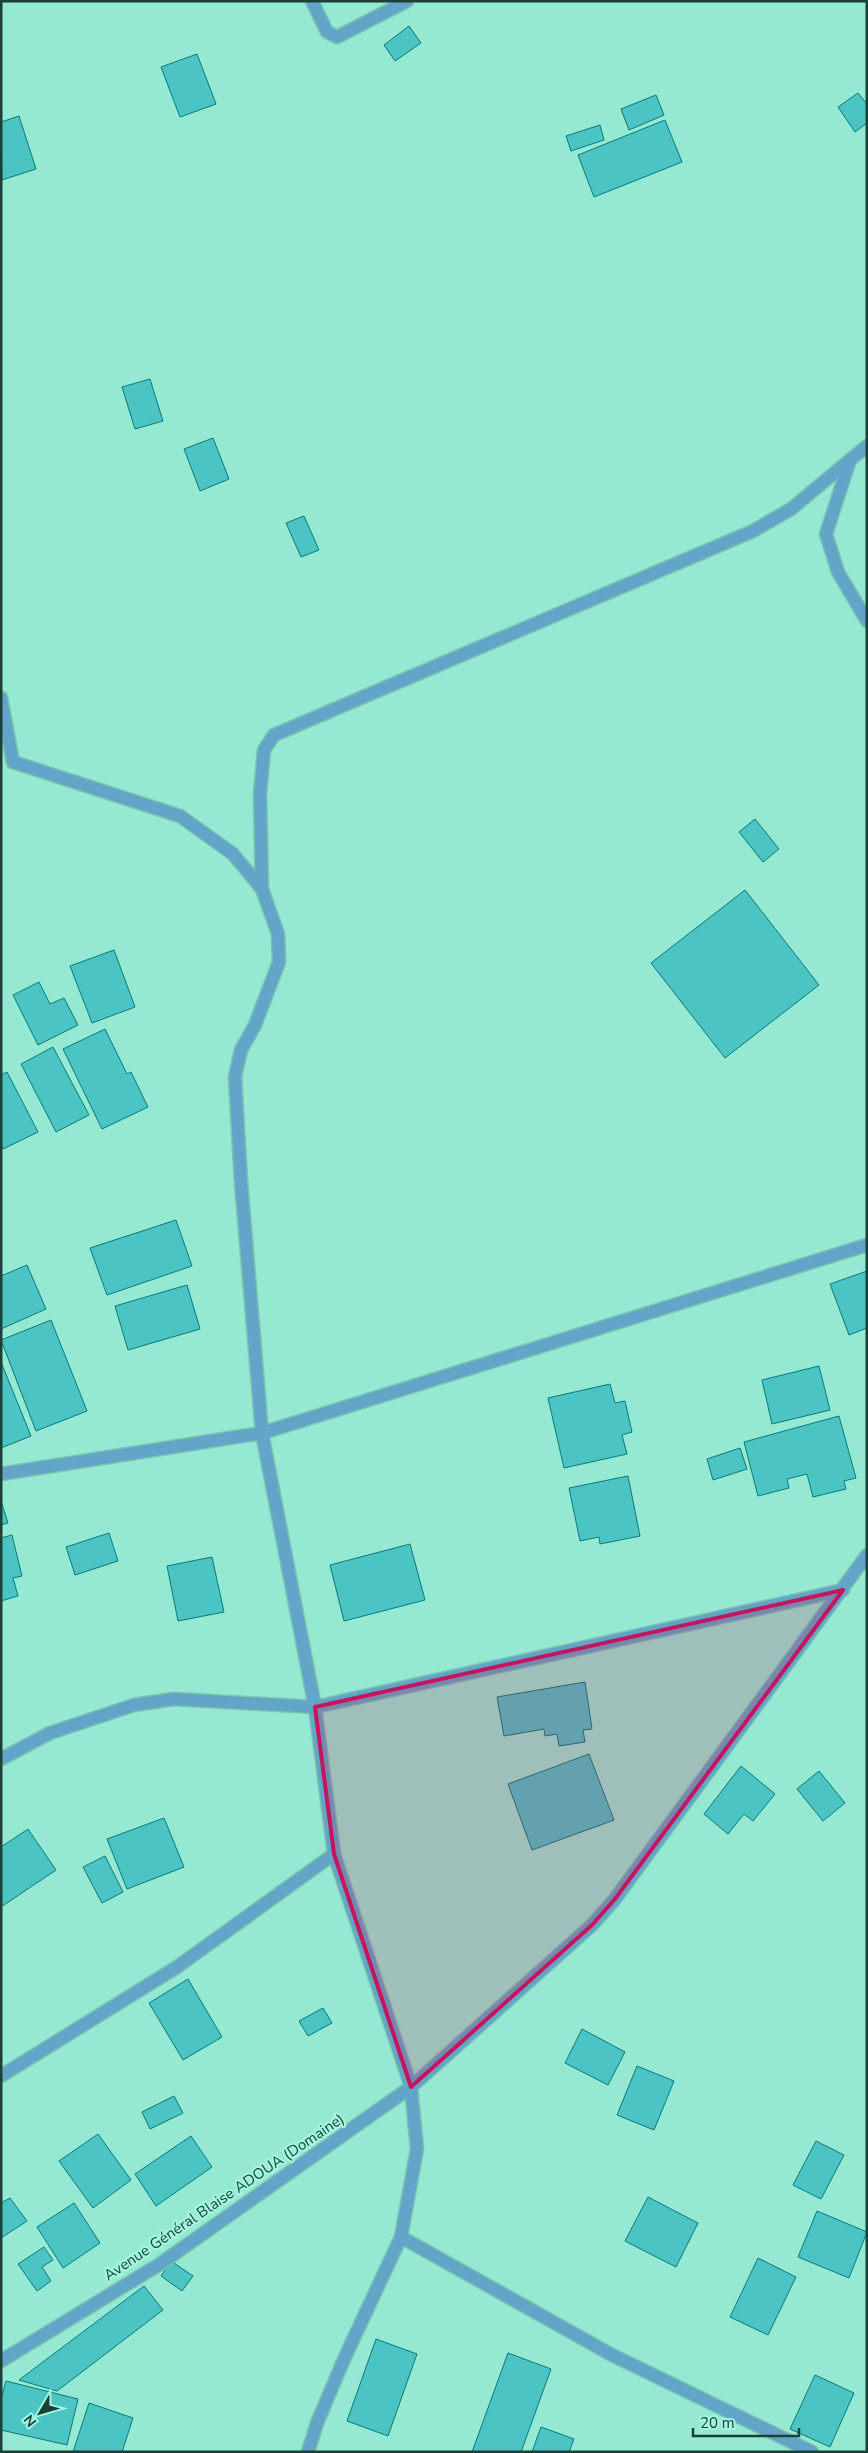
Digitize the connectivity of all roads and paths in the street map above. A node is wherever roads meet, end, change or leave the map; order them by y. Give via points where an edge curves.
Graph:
1 (312, 1) edge
2 (407, 1) edge
3 (867, 446) edge
4 (850, 460) junction
5 (867, 621) edge
6 (1, 698) edge
7 (262, 890) junction
8 (867, 1245) edge
9 (262, 1433) junction
10 (1, 1474) edge
11 (867, 1555) edge
12 (843, 1590) junction
13 (315, 1707) junction
14 (1, 1759) edge
15 (334, 1854) junction
16 (1, 2076) edge
17 (411, 2087) junction
18 (402, 2237) junction
19 (1, 2361) edge
20 (308, 2452) edge
21 (812, 2452) edge

1 - 2 street via 327,32 337,37
3 - 4 street
4 - 5 street via 826,534 838,572
4 - 7 street via 791,508 752,530 274,735 264,750 260,794
6 - 7 street via 14,762 180,816 233,854
7 - 9 street via 278,934 279,962 255,1025 241,1050 235,1077
8 - 9 street
9 - 10 street
9 - 13 street
11 - 12 street, Avenue Général Blaise ADOUA (Domaine)
12 - 13 street
12 - 17 street, Avenue Général Blaise ADOUA (Domaine) via 615,1899 592,1925
13 - 14 street via 174,1699 134,1705 50,1733
13 - 15 street
15 - 16 street via 177,1967
15 - 17 street
17 - 18 street via 417,2148
17 - 19 street, Avenue Général Blaise ADOUA (Domaine) via 160,2264
18 - 20 street via 345,2357
18 - 21 street via 612,2355

